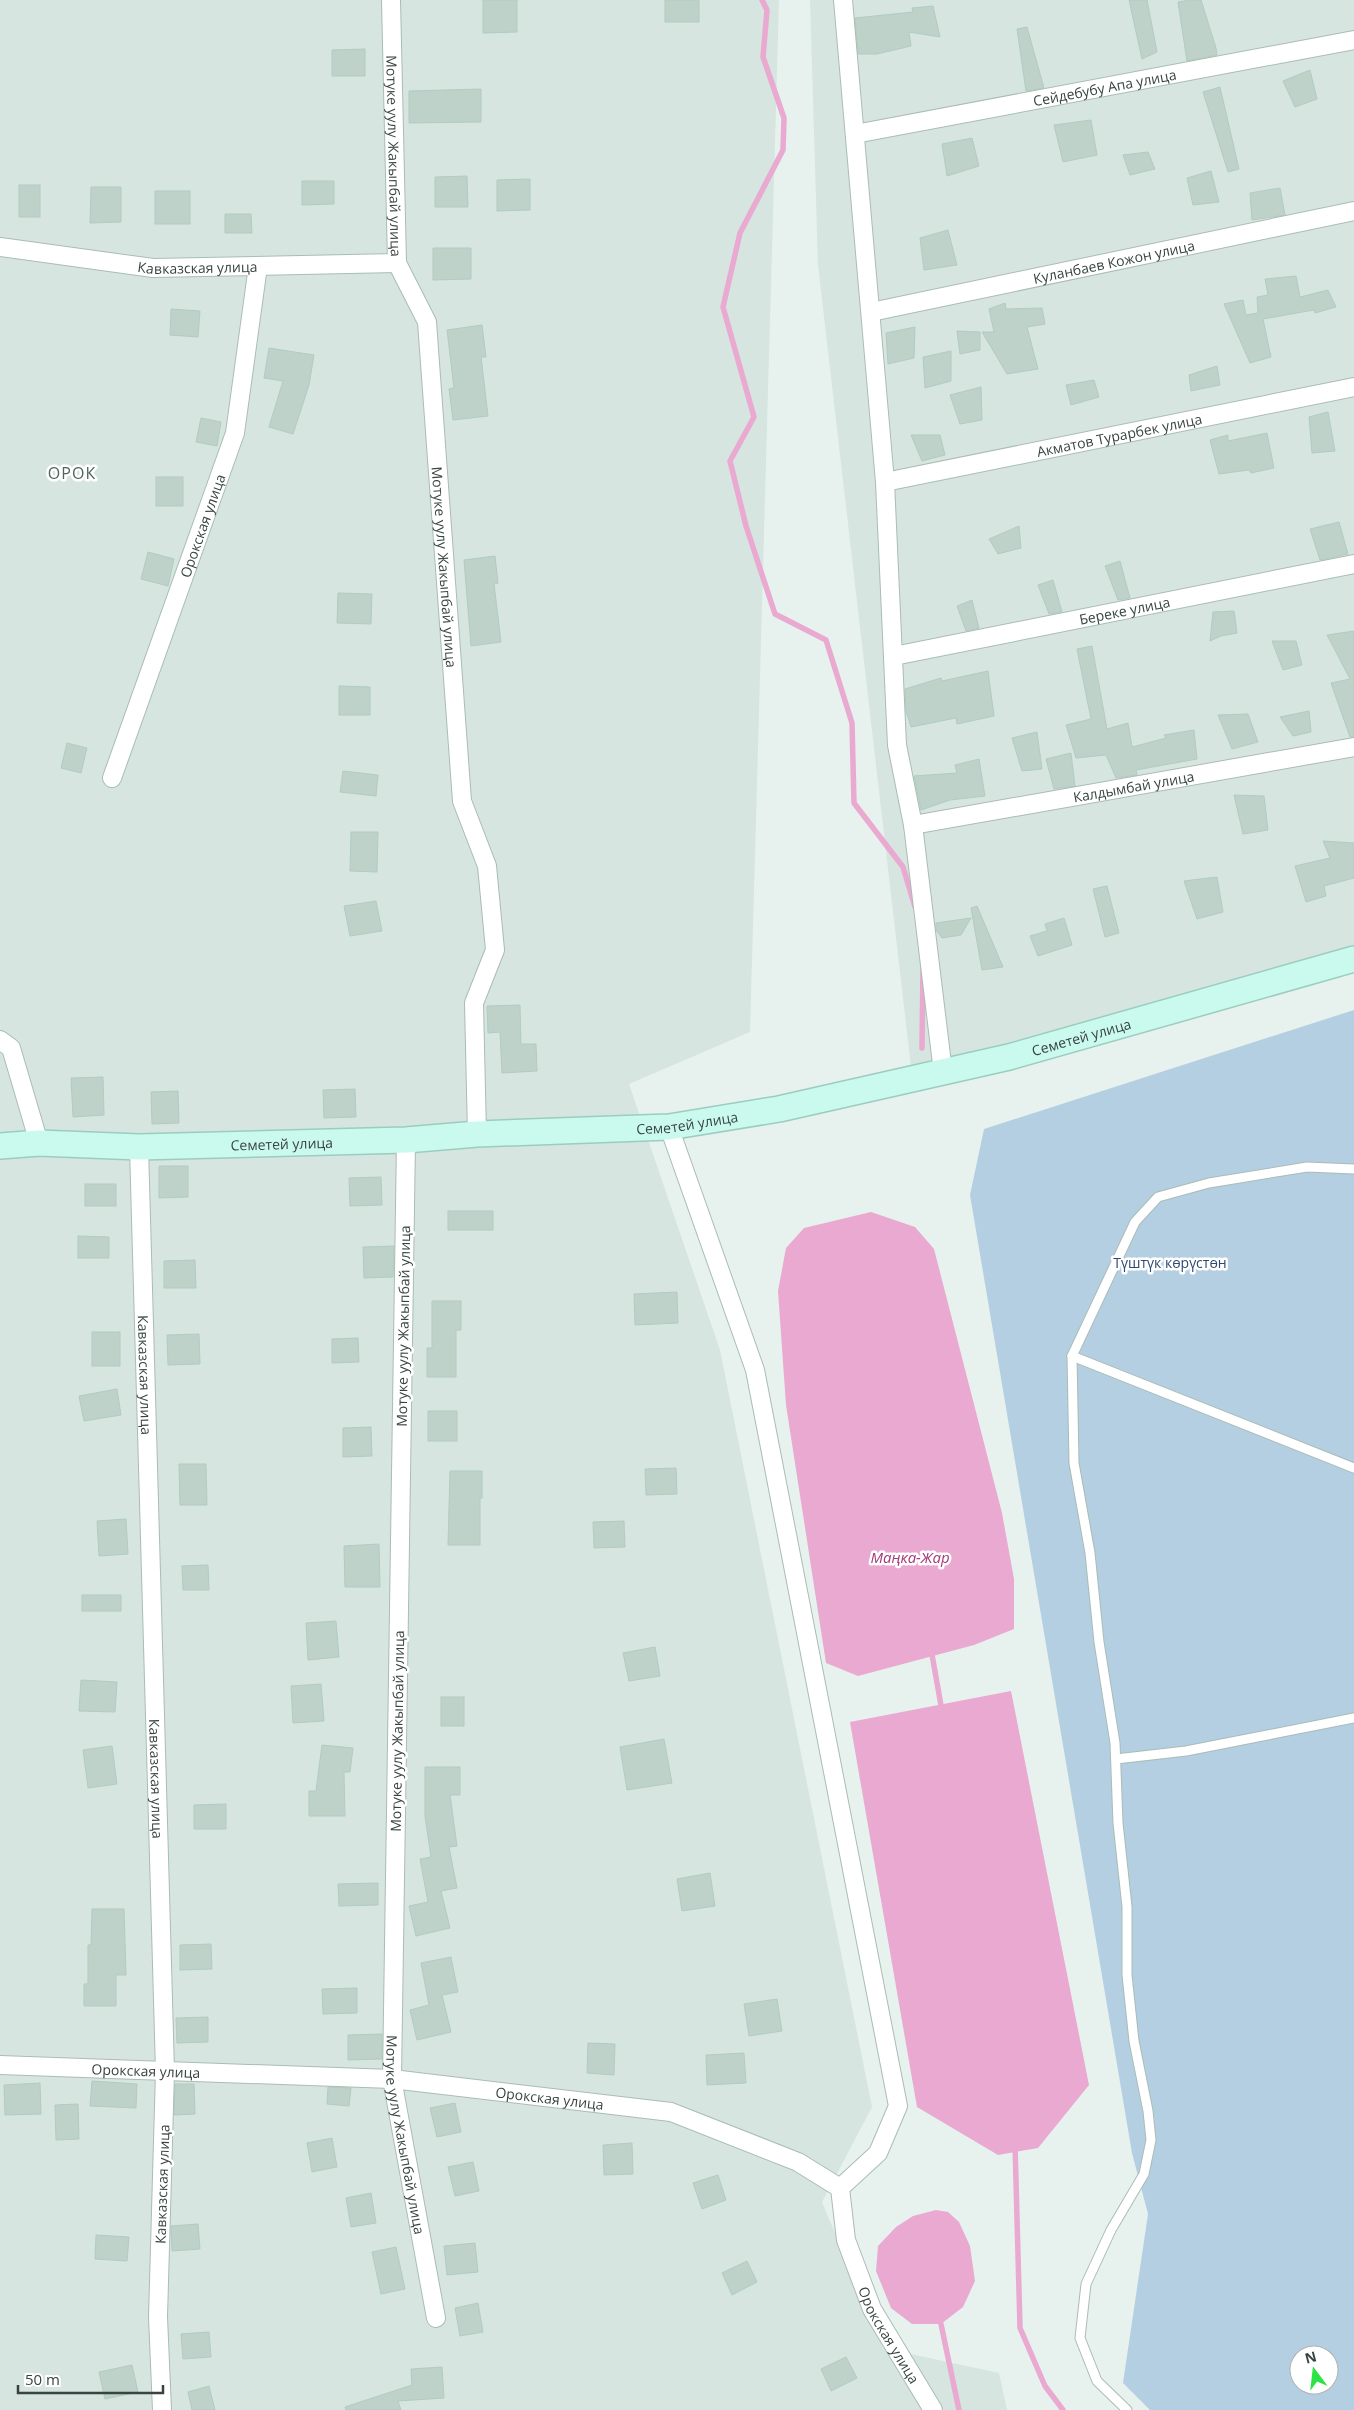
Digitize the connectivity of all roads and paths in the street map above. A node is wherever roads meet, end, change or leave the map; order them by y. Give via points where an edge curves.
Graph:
1 (392, 0) edge
2 (843, 0) edge
3 (1354, 40) edge
4 (855, 134) junction
5 (1354, 211) edge
6 (0, 248) edge
7 (397, 264) junction
8 (258, 266) junction
9 (871, 312) junction
10 (1354, 387) edge
11 (885, 482) junction
12 (1354, 564) edge
13 (894, 656) junction
14 (1354, 747) edge
15 (112, 778) dead end
16 (912, 825) junction
17 (1354, 959) edge
18 (0, 1040) edge
19 (943, 1072) junction
20 (669, 1127) junction
21 (477, 1134) junction
22 (406, 1140) junction
23 (39, 1143) junction
24 (0, 1146) edge
25 (139, 1147) junction
26 (1354, 1169) edge
27 (1072, 1356) junction
28 (1354, 1468) edge
29 (1354, 1718) edge
30 (1116, 1760) junction
31 (0, 2066) edge
32 (165, 2071) junction
33 (392, 2078) junction
34 (840, 2188) junction
35 (436, 2318) dead end
36 (162, 2410) edge
37 (933, 2410) edge
38 (1127, 2410) edge

1 - 7 street, Мотуке уулу Жакыпбай улица
2 - 4 street
3 - 4 street, Сейдебубу Апа улица
4 - 9 street
5 - 9 street, Куланбаев Кожон улица
6 - 8 street, Кавказская улица via 153,268
7 - 8 street, Кавказская улица
7 - 21 street, Мотуке уулу Жакыпбай улица via 427,322 462,801 487,866 495,950 474,1003
8 - 15 street, Орокская улица via 235,433
9 - 11 street
10 - 11 street, Акматов Турарбек улица
11 - 13 street
12 - 13 street, Береке улица
13 - 16 street via 897,745
14 - 16 street, Калдымбай улица
16 - 19 street
17 - 19 street, Семетей улица via 1009,1057
18 - 23 street via 11,1048
19 - 20 street, Семетей улица via 779,1109
20 - 21 street, Семетей улица
20 - 34 street via 754,1370 898,2106 878,2153
21 - 22 street, Семетей улица
22 - 25 street, Семетей улица
22 - 33 street, Мотуке уулу Жакыпбай улица
23 - 24 street, Семетей улица
23 - 25 street, Семетей улица
25 - 32 street, Кавказская улица
26 - 27 lane via 1307,1168 1209,1184 1158,1197 1135,1222
27 - 28 lane
27 - 30 lane via 1074,1463 1090,1553
29 - 30 lane via 1186,1751
30 - 38 lane via 1118,1823 1127,1907 1127,1975 1134,2041 1151,2140 1144,2174 1086,2284 1080,2338 1097,2381
31 - 32 street, Орокская улица
32 - 33 street, Орокская улица
32 - 36 street, Кавказская улица via 158,2317
33 - 34 street, Орокская улица via 671,2112 798,2162
33 - 35 street, Мотуке уулу Жакыпбай улица
34 - 37 street, Орокская улица via 846,2240 872,2309

